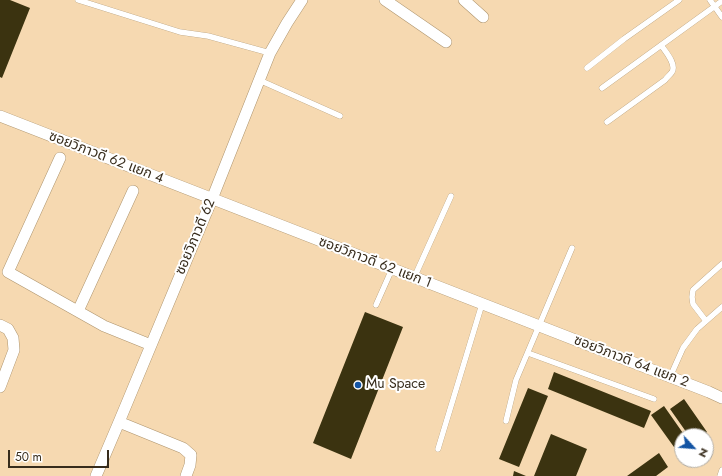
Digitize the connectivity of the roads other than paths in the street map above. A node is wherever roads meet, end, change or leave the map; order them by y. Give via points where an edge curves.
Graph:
1 (78, 0) edge
2 (302, 0) edge
3 (385, 0) edge
4 (464, 0) edge
5 (679, 0) edge
6 (710, 0) edge
7 (722, 1) edge
8 (714, 6) junction
9 (482, 17) dead end
10 (722, 17) edge
11 (446, 42) dead end
12 (661, 45) junction
13 (270, 53) junction
14 (587, 68) dead end
15 (259, 80) junction
16 (602, 88) dead end
17 (0, 116) edge
18 (340, 116) dead end
19 (606, 122) dead end
20 (60, 158) dead end
21 (133, 191) dead end
22 (450, 196) dead end
23 (212, 199) junction
24 (572, 248) dead end
25 (722, 264) edge
26 (392, 269) junction
27 (414, 278) junction
28 (482, 304) junction
29 (376, 305) dead end
30 (722, 307) edge
31 (78, 311) junction
32 (706, 321) junction
33 (0, 325) edge
34 (539, 326) junction
35 (151, 345) junction
36 (528, 353) junction
37 (670, 377) junction
38 (0, 387) edge
39 (722, 398) edge
40 (654, 399) dead end
41 (506, 421) dead end
42 (119, 422) junction
43 (438, 449) dead end
44 (722, 470) edge
45 (96, 476) edge
46 (186, 476) edge
47 (720, 476) edge

1 - 13 lane via 180,32 208,36
2 - 13 street, ซอยวิภาวดี 62
3 - 11 street
4 - 9 street
5 - 14 lane
6 - 8 lane
7 - 8 lane
8 - 10 lane
8 - 12 lane
12 - 16 lane
12 - 19 lane via 672,62 672,71 664,80
13 - 15 street, ซอยวิภาวดี 62
15 - 18 lane
15 - 23 street, ซอยวิภาวดี 62
17 - 23 street, ซอยวิภาวดี 62 แยก 4
20 - 31 street via 8,272
21 - 31 street
22 - 27 lane
23 - 26 street, ซอยวิภาวดี 62 แยก 1
23 - 35 street, ซอยวิภาวดี 62
24 - 34 lane
25 - 32 lane via 693,290 693,304
26 - 27 street, ซอยวิภาวดี 62 แยก 1
26 - 29 lane
27 - 28 street, ซอยวิภาวดี 62 แยก 1
28 - 34 street, ซอยวิภาวดี 62 แยก 1
28 - 43 lane
30 - 32 lane
31 - 35 street via 104,326
32 - 37 lane via 683,348
33 - 38 street via 8,329 13,338 14,350
34 - 36 lane
34 - 37 street, ซอยวิภาวดี 64 แยก 2
35 - 42 street, ซอยวิภาวดี 62
36 - 40 lane
36 - 41 lane via 516,380
37 - 39 street, ซอยวิภาวดี 64 แยก 2
42 - 45 street, ซอยวิภาวดี 62
42 - 46 street via 183,448 191,454
44 - 47 lane

